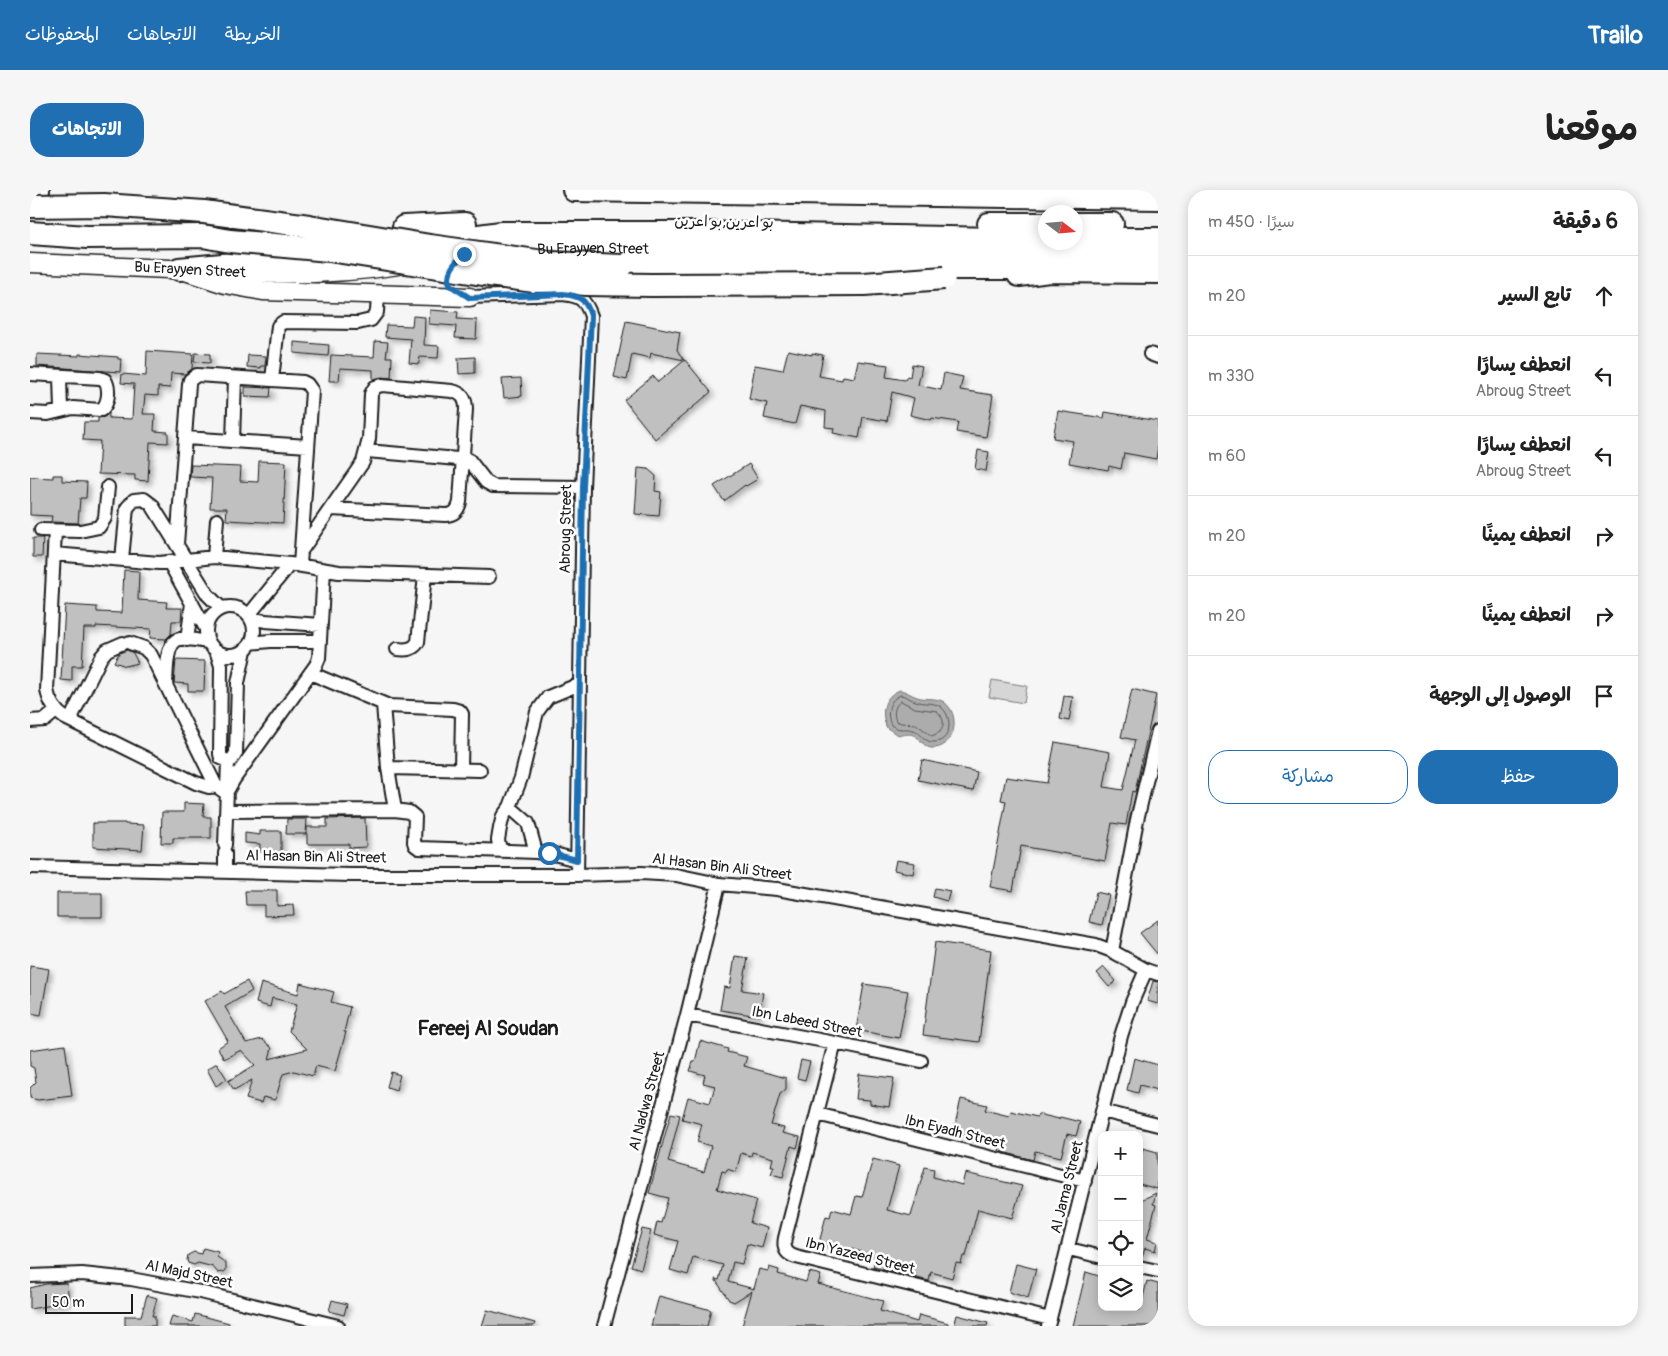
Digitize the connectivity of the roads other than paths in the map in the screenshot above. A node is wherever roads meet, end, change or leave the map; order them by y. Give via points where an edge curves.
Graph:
1 (30, 190) edge
2 (38, 190) edge
3 (574, 190) edge
4 (1158, 198) edge
5 (30, 206) edge
6 (1038, 224) edge
7 (1083, 224) edge
8 (1158, 224) edge
9 (30, 233) edge
10 (214, 238) junction
11 (1158, 238) edge
12 (1038, 240) edge
13 (1083, 240) edge
14 (464, 254) junction
15 (1158, 255) edge
16 (30, 263) edge
17 (179, 269) junction
18 (1158, 272) edge
19 (1034, 273) junction
20 (378, 294) junction
21 (470, 298) junction
22 (30, 374) edge
23 (60, 376) junction
24 (235, 378) junction
25 (272, 380) junction
26 (61, 411) junction
27 (30, 413) edge
28 (184, 438) junction
29 (233, 441) junction
30 (308, 446) junction
31 (367, 451) junction
32 (463, 460) junction
33 (108, 487) dead end
34 (583, 487) junction
35 (331, 509) junction
36 (106, 512) junction
37 (126, 514) junction
38 (217, 520) dead end
39 (41, 530) dead end
40 (55, 531) junction
41 (177, 544) junction
42 (301, 551) junction
43 (54, 554) junction
44 (214, 557) junction
45 (122, 559) junction
46 (187, 560) junction
47 (170, 562) junction
48 (295, 564) junction
49 (324, 570) junction
50 (425, 575) junction
51 (489, 577) dead end
52 (192, 602) junction
53 (221, 608) junction
54 (250, 617) junction
55 (321, 625) junction
56 (206, 628) junction
57 (188, 640) junction
58 (320, 641) junction
59 (212, 646) junction
60 (248, 646) junction
61 (397, 649) dead end
62 (310, 673) junction
63 (580, 684) junction
64 (166, 686) junction
65 (383, 704) junction
66 (56, 710) junction
67 (70, 720) junction
68 (30, 721) edge
69 (1158, 731) edge
70 (228, 761) junction
71 (388, 768) junction
72 (462, 769) junction
73 (480, 770) dead end
74 (221, 789) junction
75 (510, 807) junction
76 (395, 810) junction
77 (227, 811) junction
78 (500, 850) junction
79 (536, 852) junction
80 (577, 860) junction
81 (30, 867) edge
82 (225, 872) junction
83 (577, 875) junction
84 (719, 884) junction
85 (1112, 951) junction
86 (1152, 972) edge
87 (687, 1016) junction
88 (835, 1043) junction
89 (921, 1062) dead end
90 (1102, 1111) junction
91 (817, 1114) junction
92 (1158, 1125) edge
93 (1085, 1181) junction
94 (1069, 1249) junction
95 (1098, 1256) edge
96 (1143, 1268) edge
97 (1158, 1271) edge
98 (30, 1276) edge
99 (1049, 1323) edge
100 (338, 1326) edge
101 (604, 1326) edge

1 - 2 highway
3 - 4 highway
5 - 19 highway, bridge via 104,204 204,212 551,263 675,268 1020,269
6 - 10 highway, بو اعرين,بو اعرين, bridge via 572,220 254,233
7 - 8 highway
9 - 10 highway
10 - 19 highway, bridge via 330,250 507,277 586,284 864,284
11 - 13 highway
12 - 17 highway via 501,233 295,259
14 - 15 main road, Bu Erayyen Street via 582,248
14 - 17 main road, Bu Erayyen Street via 322,274
14 - 21 main road via 453,265 448,278 450,285
16 - 17 main road, Bu Erayyen Street
17 - 20 main road via 247,289
18 - 19 highway
20 - 21 main road
20 - 25 street via 377,312 371,320 358,323 283,322 278,326
21 - 34 street, Abroug Street via 563,294 574,296 588,306 592,327
22 - 23 street
23 - 26 street
23 - 26 street via 103,378 108,385 104,409
24 - 25 street
24 - 28 street via 197,376 190,380
24 - 29 street
25 - 30 street via 303,382 310,387
26 - 27 street
28 - 29 street
28 - 41 street
29 - 30 street
30 - 42 street
31 - 32 street
31 - 32 street via 371,394 375,387 452,391 458,392 466,402
31 - 35 street via 358,471
32 - 34 street via 469,460 493,486
32 - 35 street via 459,508 451,515
33 - 36 street
34 - 63 street, Abroug Street
35 - 42 street
36 - 37 street
36 - 40 street via 103,523 94,529
37 - 41 street via 134,500 148,501
37 - 45 street
38 - 44 street
39 - 40 street
40 - 43 street
41 - 46 street
42 - 48 street
43 - 45 street
43 - 66 street via 47,690
44 - 46 street
44 - 48 street
45 - 47 street
46 - 47 street
46 - 53 street via 208,595
47 - 52 street
48 - 49 street
48 - 54 street
49 - 50 street
49 - 55 street
50 - 51 street
50 - 61 street via 418,642 408,650
52 - 56 street
52 - 57 street
53 - 54 street via 236,607
53 - 56 street via 208,619
54 - 55 street
54 - 60 street via 254,635
55 - 58 street
56 - 59 street
57 - 59 street
57 - 64 street via 180,639 170,647
58 - 60 street via 270,641
58 - 62 street via 319,658
59 - 60 street via 222,654 230,655 238,654
59 - 70 street via 221,666 220,754
60 - 70 street via 238,682 236,753
62 - 65 street
62 - 74 street via 234,779
63 - 75 street via 548,697 537,712 521,778
63 - 80 street, Abroug Street
64 - 67 street via 151,655 144,648 127,643 108,650 101,657
64 - 74 street
65 - 71 street
65 - 72 street via 460,711
66 - 67 street
66 - 68 street via 45,720
67 - 74 street via 196,783
69 - 85 street
70 - 74 street
71 - 72 street
71 - 76 street
72 - 73 street
74 - 77 street
75 - 78 street via 500,828
75 - 79 street via 528,823
76 - 77 street
76 - 78 street via 409,812 415,817 414,842 419,848
77 - 82 street
78 - 79 street
79 - 80 street
80 - 83 street, Abroug Street
81 - 82 street, Al Hasan Bin Ali Street
82 - 83 street, Al Hasan Bin Ali Street
83 - 84 street, Al Hasan Bin Ali Street via 676,875
84 - 85 street, Al Hasan Bin Ali Street via 786,890 1096,945
84 - 87 street, Al Nadwa Street
85 - 86 street, Al Hasan Bin Ali Street
86 - 90 street, Al Jama Street via 1126,1019
87 - 88 street, Ibn Labeed Street
87 - 101 street, Al Nadwa Street
88 - 89 street, Ibn Labeed Street
88 - 91 street, Ibn Yazeed Street
90 - 92 street
90 - 93 street, Al Jama Street
91 - 93 street, Ibn Eyadh Street
91 - 99 street, Ibn Yazeed Street via 785,1238 784,1244 790,1255
93 - 94 street, Al Jama Street
94 - 95 street
94 - 99 street, Al Jama Street
96 - 97 street
98 - 100 street, Al Majd Street via 82,1274 131,1278

